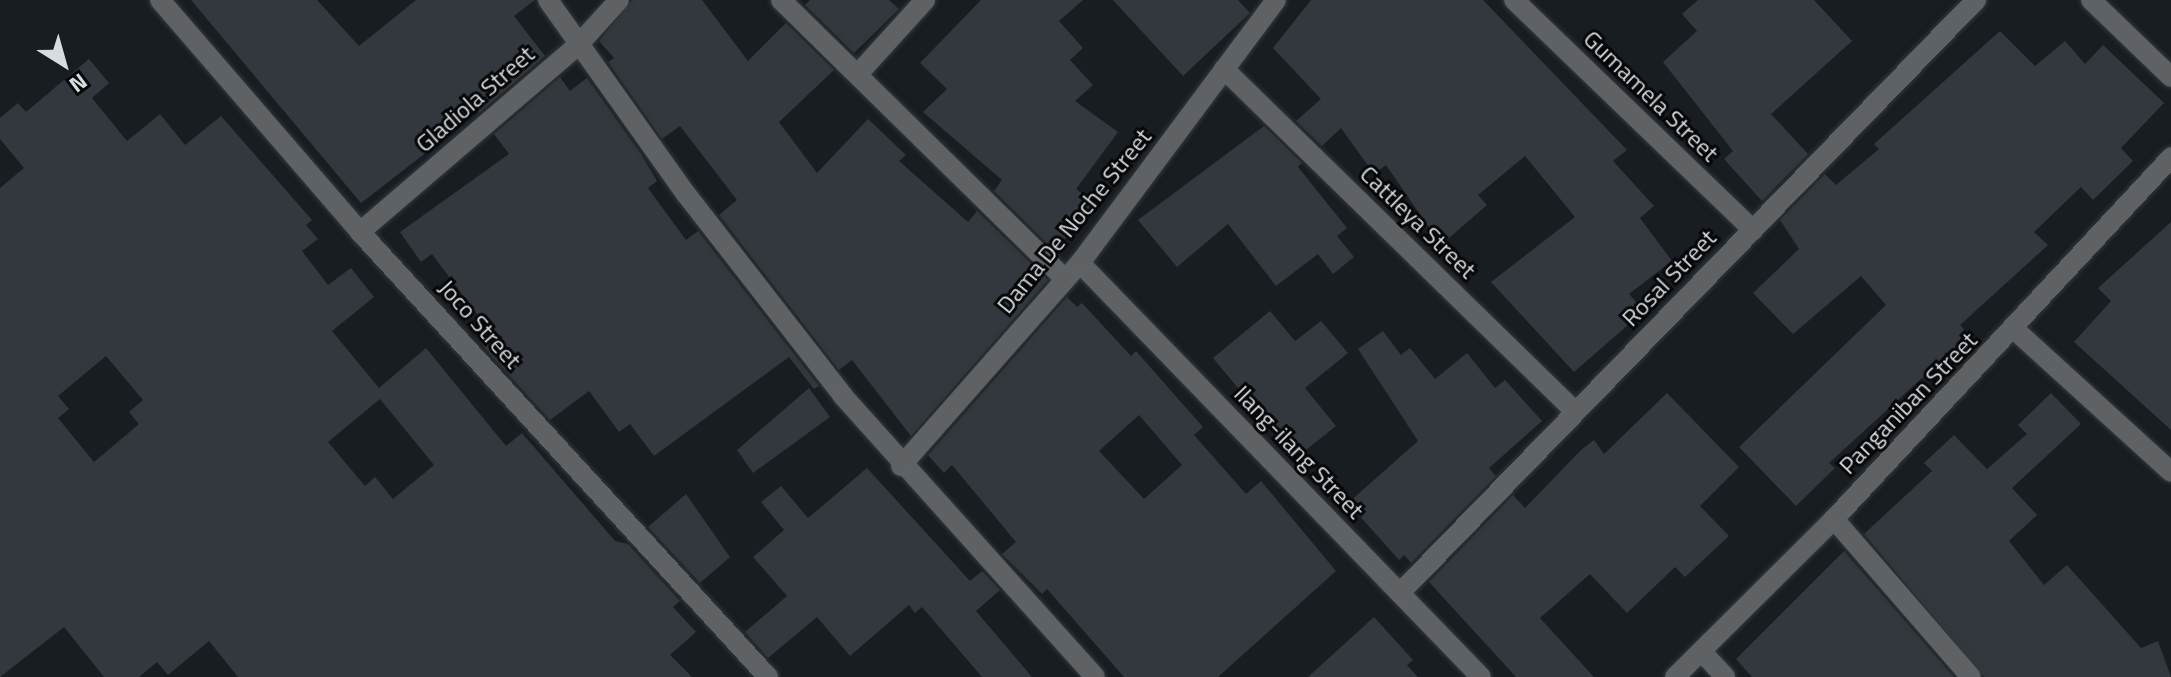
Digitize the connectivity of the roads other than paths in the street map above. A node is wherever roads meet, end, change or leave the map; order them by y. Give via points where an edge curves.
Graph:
1 (160, 0) edge
2 (548, 0) edge
3 (619, 0) edge
4 (781, 0) edge
5 (925, 0) edge
6 (1276, 0) edge
7 (1514, 0) edge
8 (1976, 0) edge
9 (2091, 0) edge
10 (579, 44) junction
11 (1224, 69) junction
12 (858, 74) junction
13 (2171, 77) edge
14 (2169, 162) edge
15 (1753, 230) junction
16 (360, 232) junction
17 (1080, 263) junction
18 (1065, 279) junction
19 (2014, 329) junction
20 (1576, 412) junction
21 (901, 466) junction
22 (2171, 472) edge
23 (1834, 519) junction
24 (1400, 593) junction
25 (1702, 652) junction
26 (768, 677) edge
27 (1095, 677) edge
28 (1481, 677) edge
29 (1675, 677) edge
30 (1725, 677) edge
31 (1971, 677) edge

1 - 16 street, Joco Street
2 - 10 street
3 - 10 street, Gladiola Street
4 - 12 street
5 - 12 street
6 - 11 street, Dama De Noche Street
7 - 15 street, Gumamela Street
8 - 15 street, Rosal Street
9 - 13 street
10 - 16 street, Gladiola Street
10 - 21 street via 749,278
11 - 17 street, Dama De Noche Street
11 - 20 street, Cattleya Street
12 - 18 street
14 - 19 street, Panganiban Street
15 - 20 street, Rosal Street
16 - 26 street, Joco Street
17 - 18 street, Dama De Noche Street
17 - 24 street, Ilang-ilang Street
18 - 21 street, Dama De Noche Street
19 - 22 street
19 - 23 street, Panganiban Street
20 - 24 street, Rosal Street
21 - 27 street
23 - 25 street, Panganiban Street
23 - 31 street
24 - 28 street, Ilang-ilang Street
25 - 29 street, Panganiban Street
25 - 30 street

